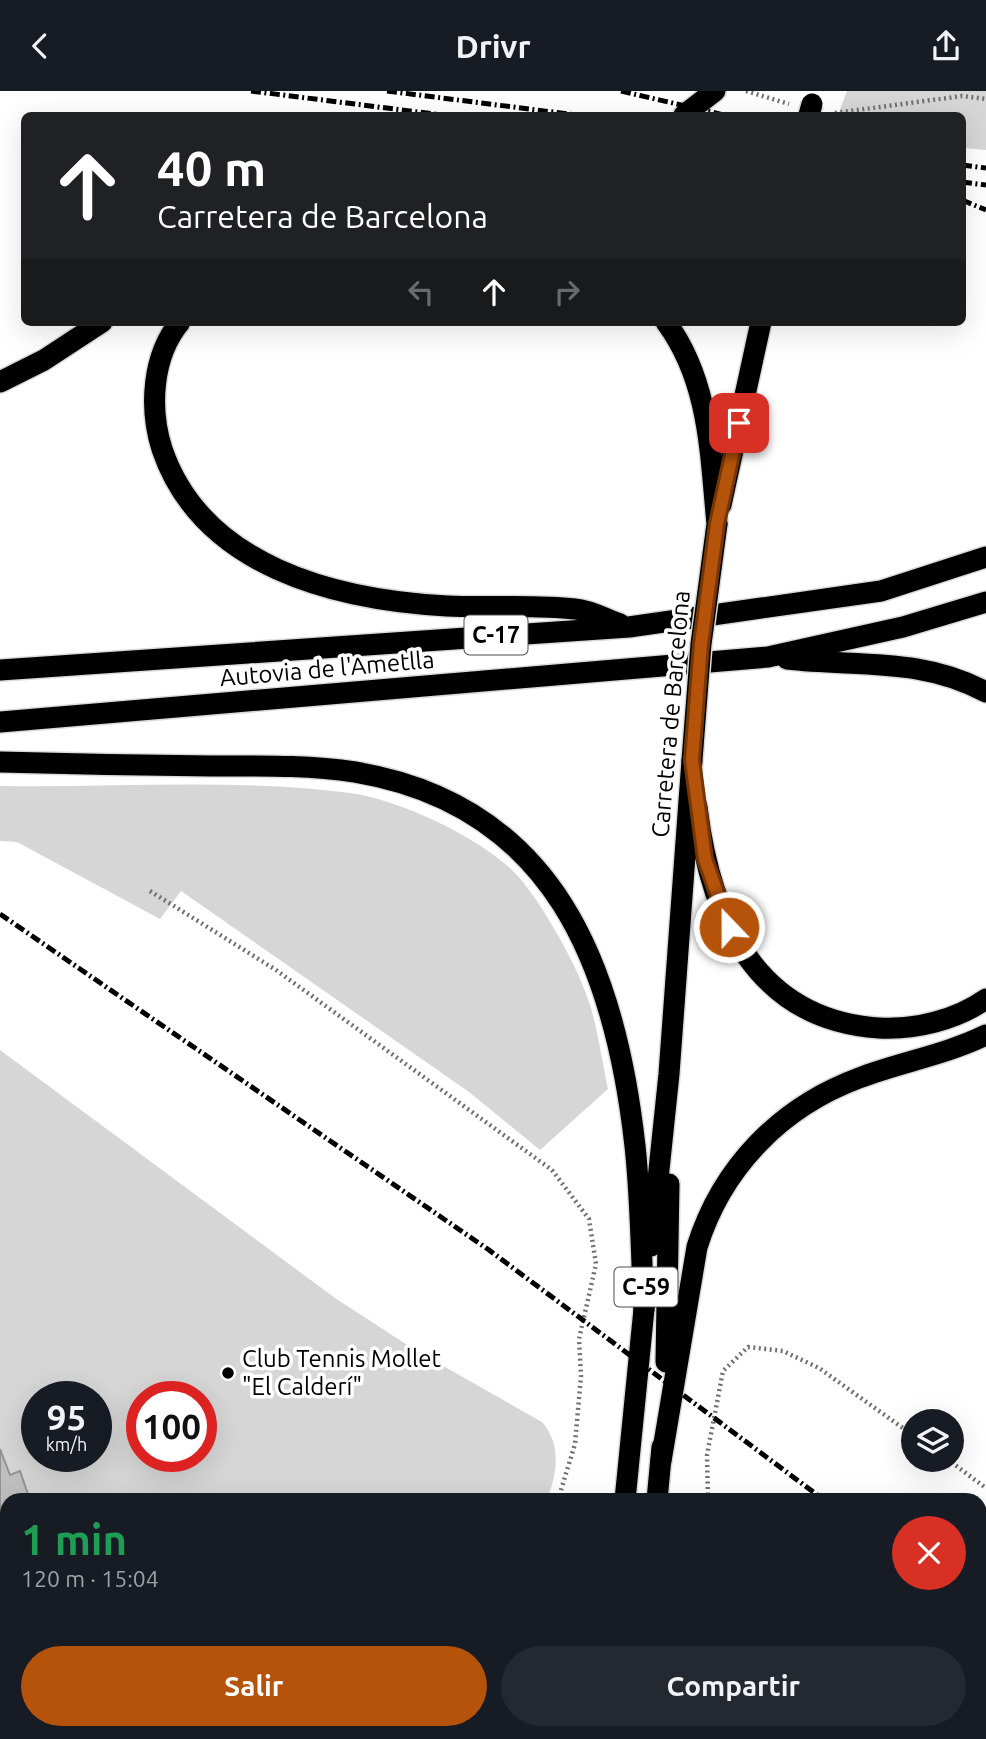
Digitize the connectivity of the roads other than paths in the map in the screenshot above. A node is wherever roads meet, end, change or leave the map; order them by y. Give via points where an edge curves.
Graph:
1 (715, 91) edge
2 (688, 112) edge
3 (97, 326) edge
4 (178, 326) edge
5 (668, 326) edge
6 (760, 326) edge
7 (0, 382) edge
8 (717, 524) junction
9 (986, 557) edge
10 (986, 602) edge
11 (629, 627) junction
12 (768, 657) junction
13 (0, 670) edge
14 (986, 692) edge
15 (0, 722) edge
16 (692, 760) junction
17 (0, 762) edge
18 (986, 999) edge
19 (986, 1035) edge
20 (669, 1074) junction
21 (643, 1310) junction
22 (661, 1461) junction
23 (626, 1493) edge
24 (658, 1493) edge

1 - 2 highway
3 - 7 highway
4 - 11 highway via 159,363 157,434 184,494 236,547 304,582 345,594 448,606 577,609
5 - 8 highway via 700,387
6 - 8 highway, Carretera de Barcelona / C-59
8 - 16 highway, Carretera de Barcelona / C-59, bridge
9 - 11 highway, C-17 via 881,591
10 - 12 highway, Autovia de l'Ametlla / C-17 via 892,630
11 - 13 highway, C-17
12 - 14 highway via 908,666 938,671
12 - 15 highway, Autovia de l'Ametlla / C-17
16 - 18 highway via 705,859 716,895 745,954 784,996 833,1020 893,1028 952,1016
16 - 20 highway, Carretera de Barcelona / C-59
17 - 21 highway via 354,772 433,795 496,829 546,878 566,908 599,983 632,1124
19 - 22 highway via 859,1078 807,1103 754,1146 732,1172 705,1223 689,1283
20 - 21 highway, Carretera de Barcelona / C-59
20 - 22 highway, Carretera de Barcelona / C-59 via 669,1311
21 - 23 highway, Carretera de Barcelona / C-59
22 - 24 highway, Carretera de Barcelona / C-59

